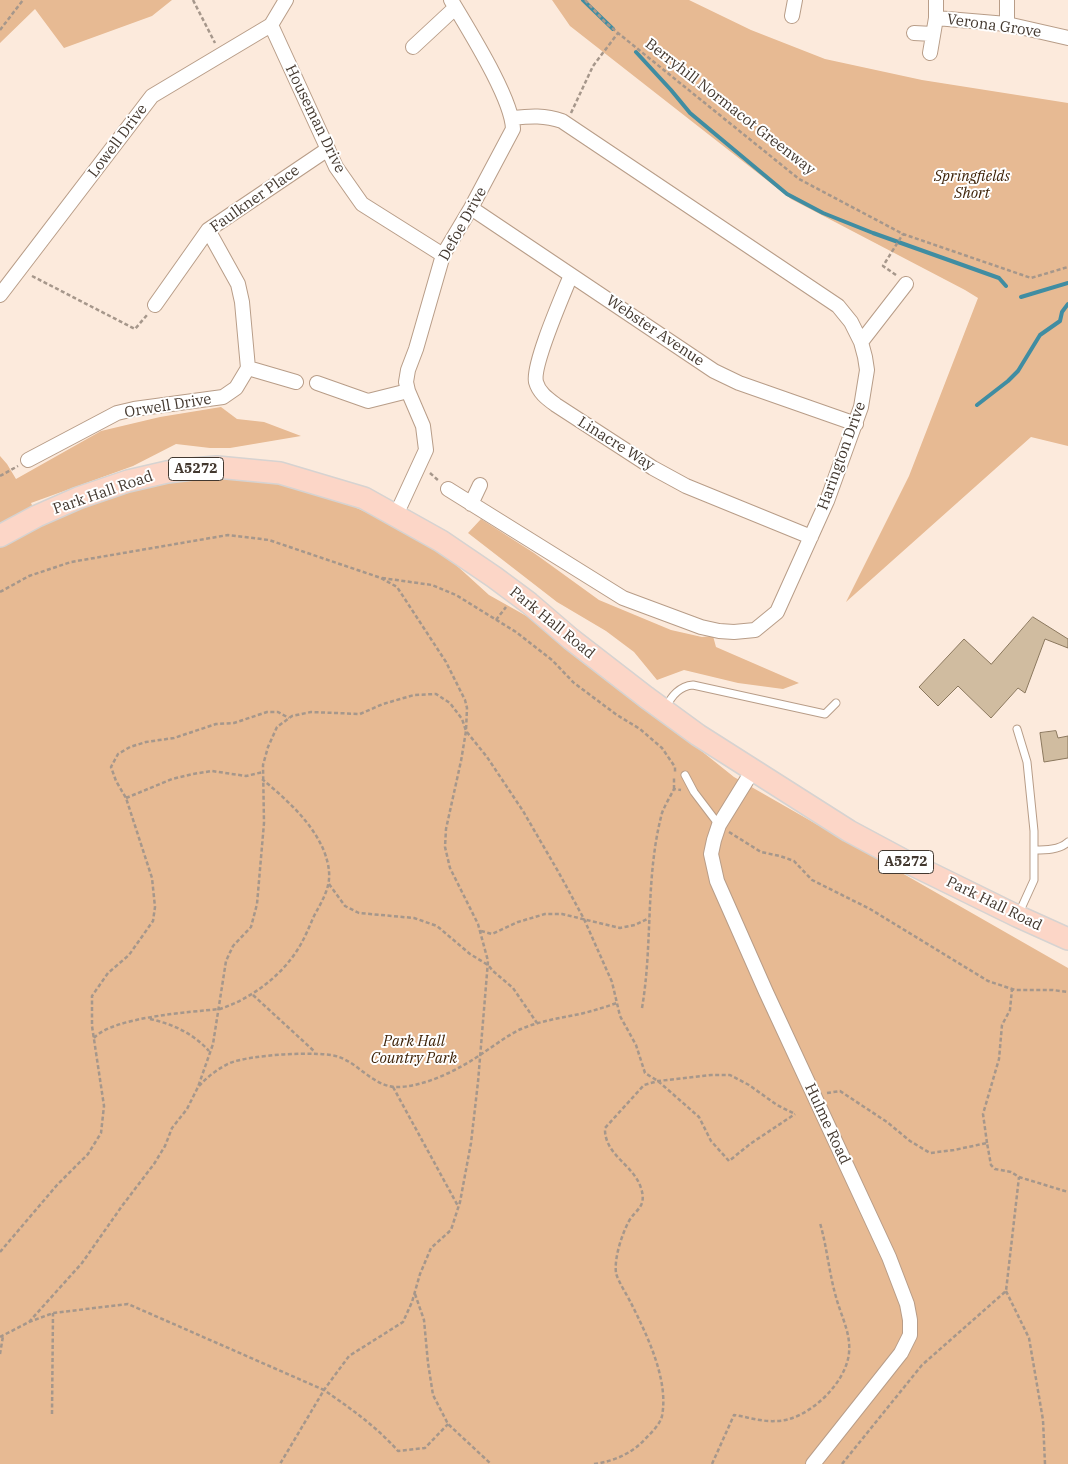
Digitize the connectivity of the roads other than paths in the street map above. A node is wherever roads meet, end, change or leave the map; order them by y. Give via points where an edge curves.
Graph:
1 (286, 0) edge
2 (795, 0) edge
3 (936, 0) edge
4 (1007, 0) edge
5 (453, 4) edge
6 (792, 16) dead end
7 (936, 18) junction
8 (1007, 24) junction
9 (271, 25) junction
10 (914, 33) dead end
11 (933, 34) junction
12 (1068, 38) edge
13 (413, 47) dead end
14 (930, 53) dead end
15 (513, 118) junction
16 (328, 149) junction
17 (471, 208) junction
18 (208, 230) junction
19 (443, 255) junction
20 (571, 275) junction
21 (906, 284) road end
22 (0, 295) edge
23 (156, 305) road end
24 (861, 342) junction
25 (248, 368) junction
26 (296, 382) dead end
27 (317, 383) dead end
28 (408, 391) junction
29 (856, 424) junction
30 (28, 460) road end
31 (480, 485) dead end
32 (448, 490) road end
33 (471, 504) junction
34 (396, 515) junction
35 (0, 536) edge
36 (811, 537) junction
37 (836, 703) dead end
38 (665, 711) junction
39 (1017, 729) dead end
40 (753, 770) junction
41 (685, 775) dead end
42 (719, 825) junction
43 (1068, 842) edge
44 (1034, 850) junction
45 (1017, 916) junction
46 (1068, 939) edge
47 (813, 1464) edge

1 - 9 street, Lowell Drive
2 - 6 street
3 - 7 street, Verona Grove
4 - 8 street
5 - 13 street
5 - 15 street via 498,84
7 - 8 street, Verona Grove
7 - 11 street
8 - 12 street, Verona Grove
9 - 16 street, Houseman Drive
9 - 22 street, Lowell Drive via 152,96
10 - 11 street
11 - 14 street
15 - 17 street, Defoe Drive via 508,140
15 - 24 street, Harington Drive via 551,117 566,123 838,306
16 - 18 street, Faulkner Place
16 - 19 street, Houseman Drive via 336,167 362,204
17 - 19 street, Defoe Drive
17 - 20 street, Webster Avenue
18 - 23 street, Faulkner Place
18 - 25 street via 238,284
19 - 28 street, Defoe Drive via 408,370
20 - 29 street, Webster Avenue via 714,371 739,383
20 - 36 street, Linacre Way via 544,343 536,373 535,380 542,394 653,468 686,486
21 - 24 street
24 - 29 street, Harington Drive via 867,370
25 - 26 street
25 - 30 street, Orwell Drive via 236,388 223,397 117,413
27 - 28 street via 368,401
28 - 34 street, Defoe Drive via 423,426 426,450
29 - 36 street, Harington Drive
31 - 33 street
32 - 33 street, Harington Drive
33 - 36 street, Harington Drive via 623,598 719,631 754,630 777,612
34 - 35 main road, Park Hall Road / A5272 via 364,498 280,473 217,467 167,472 128,481 78,498
34 - 38 main road, Park Hall Road / A5272 via 441,541 529,603
37 - 38 lane via 825,714 693,685 673,696
38 - 40 main road, Park Hall Road / A5272
39 - 44 lane via 1027,762
40 - 42 street, Hulme Road
40 - 45 main road, Park Hall Road / A5272 via 849,831
41 - 42 lane
42 - 47 street, Hulme Road via 712,854 717,880 889,1257 910,1320 910,1335 901,1353
43 - 44 lane via 1054,849
44 - 45 lane via 1034,880
45 - 46 main road, Park Hall Road / A5272

